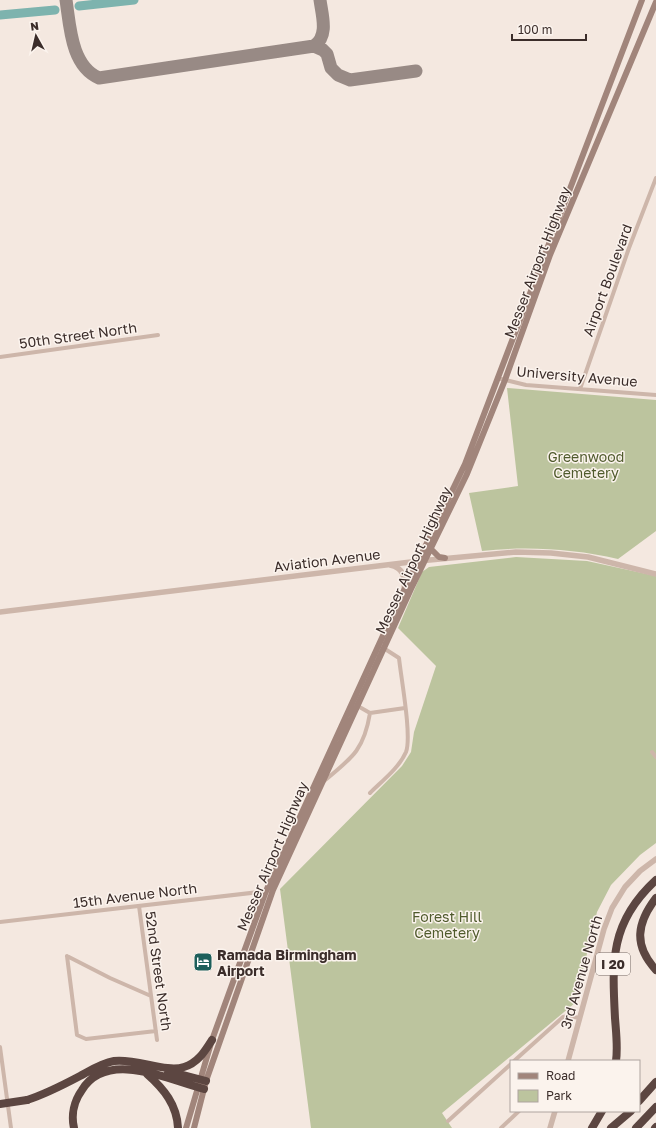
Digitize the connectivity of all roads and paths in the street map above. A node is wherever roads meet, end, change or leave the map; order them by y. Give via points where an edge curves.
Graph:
1 (642, 0) edge
2 (656, 2) edge
3 (656, 178) edge
4 (158, 335) dead end
5 (0, 357) edge
6 (497, 378) junction
7 (505, 380) junction
8 (580, 389) junction
9 (656, 395) edge
10 (431, 549) junction
11 (445, 558) junction
12 (426, 560) junction
13 (419, 561) junction
14 (381, 565) junction
15 (656, 574) edge
16 (404, 591) junction
17 (0, 612) edge
18 (385, 649) junction
19 (353, 703) junction
20 (359, 707) junction
21 (405, 708) junction
22 (370, 713) junction
23 (652, 752) dead end
24 (656, 757) edge
25 (324, 781) junction
26 (370, 793) dead end
27 (656, 859) edge
28 (656, 880) edge
29 (273, 890) junction
30 (266, 891) junction
31 (656, 898) edge
32 (139, 906) junction
33 (0, 922) edge
34 (656, 970) edge
35 (152, 996) junction
36 (580, 1018) junction
37 (156, 1031) junction
38 (157, 1040) dead end
39 (212, 1040) junction
40 (0, 1047) edge
41 (0, 1053) edge
42 (520, 1056) junction
43 (515, 1060) edge
44 (523, 1060) edge
45 (568, 1060) edge
46 (616, 1060) edge
47 (129, 1061) junction
48 (510, 1065) edge
49 (144, 1072) junction
50 (203, 1080) junction
51 (656, 1082) edge
52 (201, 1088) junction
53 (640, 1100) edge
54 (0, 1104) edge
55 (656, 1107) edge
56 (519, 1112) edge
57 (555, 1112) edge
58 (601, 1112) edge
59 (630, 1112) edge
60 (448, 1121) dead end
61 (11, 1128) edge
62 (74, 1128) edge
63 (178, 1128) edge
64 (186, 1128) edge
65 (194, 1128) edge
66 (501, 1128) edge
67 (550, 1128) edge
68 (592, 1128) edge
69 (611, 1128) edge
70 (636, 1128) edge

1 - 6 main road, Messer Airport Highway
2 - 7 main road, Messer Airport Highway via 550,255
3 - 8 street, Airport Boulevard
4 - 5 street, 50th Street North
6 - 7 street, University Avenue
6 - 13 main road, Messer Airport Highway via 465,464
7 - 8 street, University Avenue via 526,385
7 - 10 main road, Messer Airport Highway via 467,474
8 - 9 street, University Avenue
10 - 11 main road via 439,557
10 - 12 main road, Messer Airport Highway
11 - 12 street, Aviation Avenue
11 - 15 street, Aviation Avenue via 516,552 552,553 588,557
12 - 13 street, Aviation Avenue
12 - 18 main road, Messer Airport Highway
13 - 14 street, Aviation Avenue
13 - 16 main road, Messer Airport Highway
14 - 16 street via 392,566 403,572
14 - 17 street, Aviation Avenue
16 - 19 main road, Messer Airport Highway
18 - 20 main road, Messer Airport Highway
18 - 21 street via 399,658
19 - 20 street
19 - 30 main road, Messer Airport Highway
20 - 22 street
20 - 25 main road, Messer Airport Highway
21 - 22 street
21 - 26 street via 409,737 406,752 396,767
22 - 25 street via 362,745
23 - 24 street
25 - 29 main road, Messer Airport Highway
27 - 36 street, 3rd Avenue North via 625,887 612,908
28 - 46 highway, I 20 via 629,912 616,942 613,972
29 - 30 street, 15th Avenue North
29 - 50 main road, Messer Airport Highway
30 - 32 street, 15th Avenue North
30 - 39 main road, Messer Airport Highway
31 - 34 highway via 641,921 640,932 646,956
32 - 33 street, 15th Avenue North
32 - 35 street, 52nd Street North
35 - 37 street, 52nd Street North
35 - 37 street via 67,956 77,1035 86,1039
36 - 42 street via 563,1018
36 - 45 street, 3rd Avenue North
37 - 38 street, 52nd Street North
39 - 47 highway via 195,1062 184,1067
39 - 50 main road, Messer Airport Highway
40 - 41 street
41 - 61 street
42 - 43 street
42 - 44 street
47 - 50 highway
47 - 54 highway, bridge via 114,1061 99,1066 43,1095
48 - 60 street
49 - 52 highway
49 - 62 highway via 121,1068 100,1073 91,1079 84,1086 74,1105
49 - 63 highway via 170,1099
50 - 52 main road, Messer Airport Highway
51 - 53 highway
52 - 64 main road, Messer Airport Highway
52 - 65 main road, Messer Airport Highway
55 - 70 highway
56 - 66 street
57 - 67 street
58 - 68 highway
59 - 69 highway

